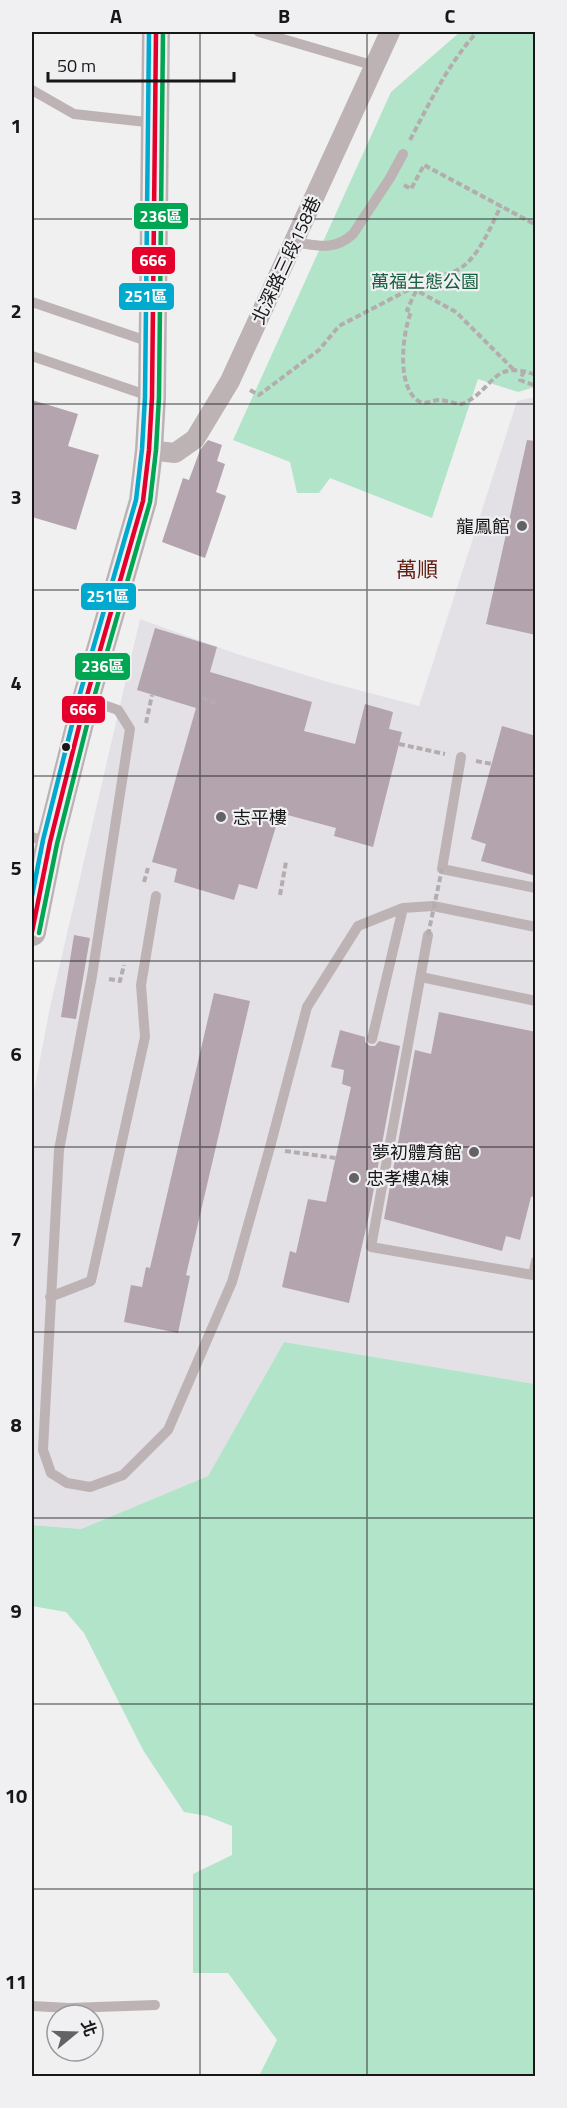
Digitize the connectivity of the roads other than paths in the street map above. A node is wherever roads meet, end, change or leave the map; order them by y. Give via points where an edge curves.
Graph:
1 (156, 32) edge
2 (259, 32) edge
3 (390, 32) edge
4 (375, 66) junction
5 (32, 90) edge
6 (155, 123) junction
7 (403, 154) road end
8 (294, 242) junction
9 (32, 302) edge
10 (153, 343) junction
11 (32, 356) edge
12 (152, 397) junction
13 (149, 450) junction
14 (86, 699) junction
15 (461, 758) dead end
16 (41, 840) edge
17 (536, 888) edge
18 (156, 896) dead end
19 (403, 908) junction
20 (536, 927) edge
21 (32, 932) edge
22 (428, 935) road end
23 (421, 977) junction
24 (536, 1000) edge
25 (372, 1039) dead end
26 (536, 1261) edge
27 (50, 1297) junction
28 (154, 2005) dead end
29 (32, 2006) edge

1 - 6 main road
2 - 4 lane
3 - 4 street, 北深路三段158巷
4 - 8 street, 北深路三段158巷
5 - 6 lane via 74,114
6 - 10 main road
7 - 8 lane via 346,240 330,246
8 - 13 street, 北深路三段158巷 via 230,381 195,439 175,453
9 - 10 lane
10 - 12 main road
11 - 12 lane
12 - 13 main road
13 - 14 main road via 144,501
14 - 16 main road
14 - 27 lane via 118,710 130,729 92,976 59,1150
15 - 17 lane via 442,869
16 - 21 main road
18 - 27 lane via 141,985 145,1037 91,1281
19 - 20 lane via 433,906
19 - 25 lane
19 - 27 lane via 358,926 307,1007 232,1282 168,1430 123,1475 90,1487 67,1483 51,1473 43,1450
22 - 23 lane
23 - 24 lane
23 - 26 lane via 371,1247 533,1275
28 - 29 lane

